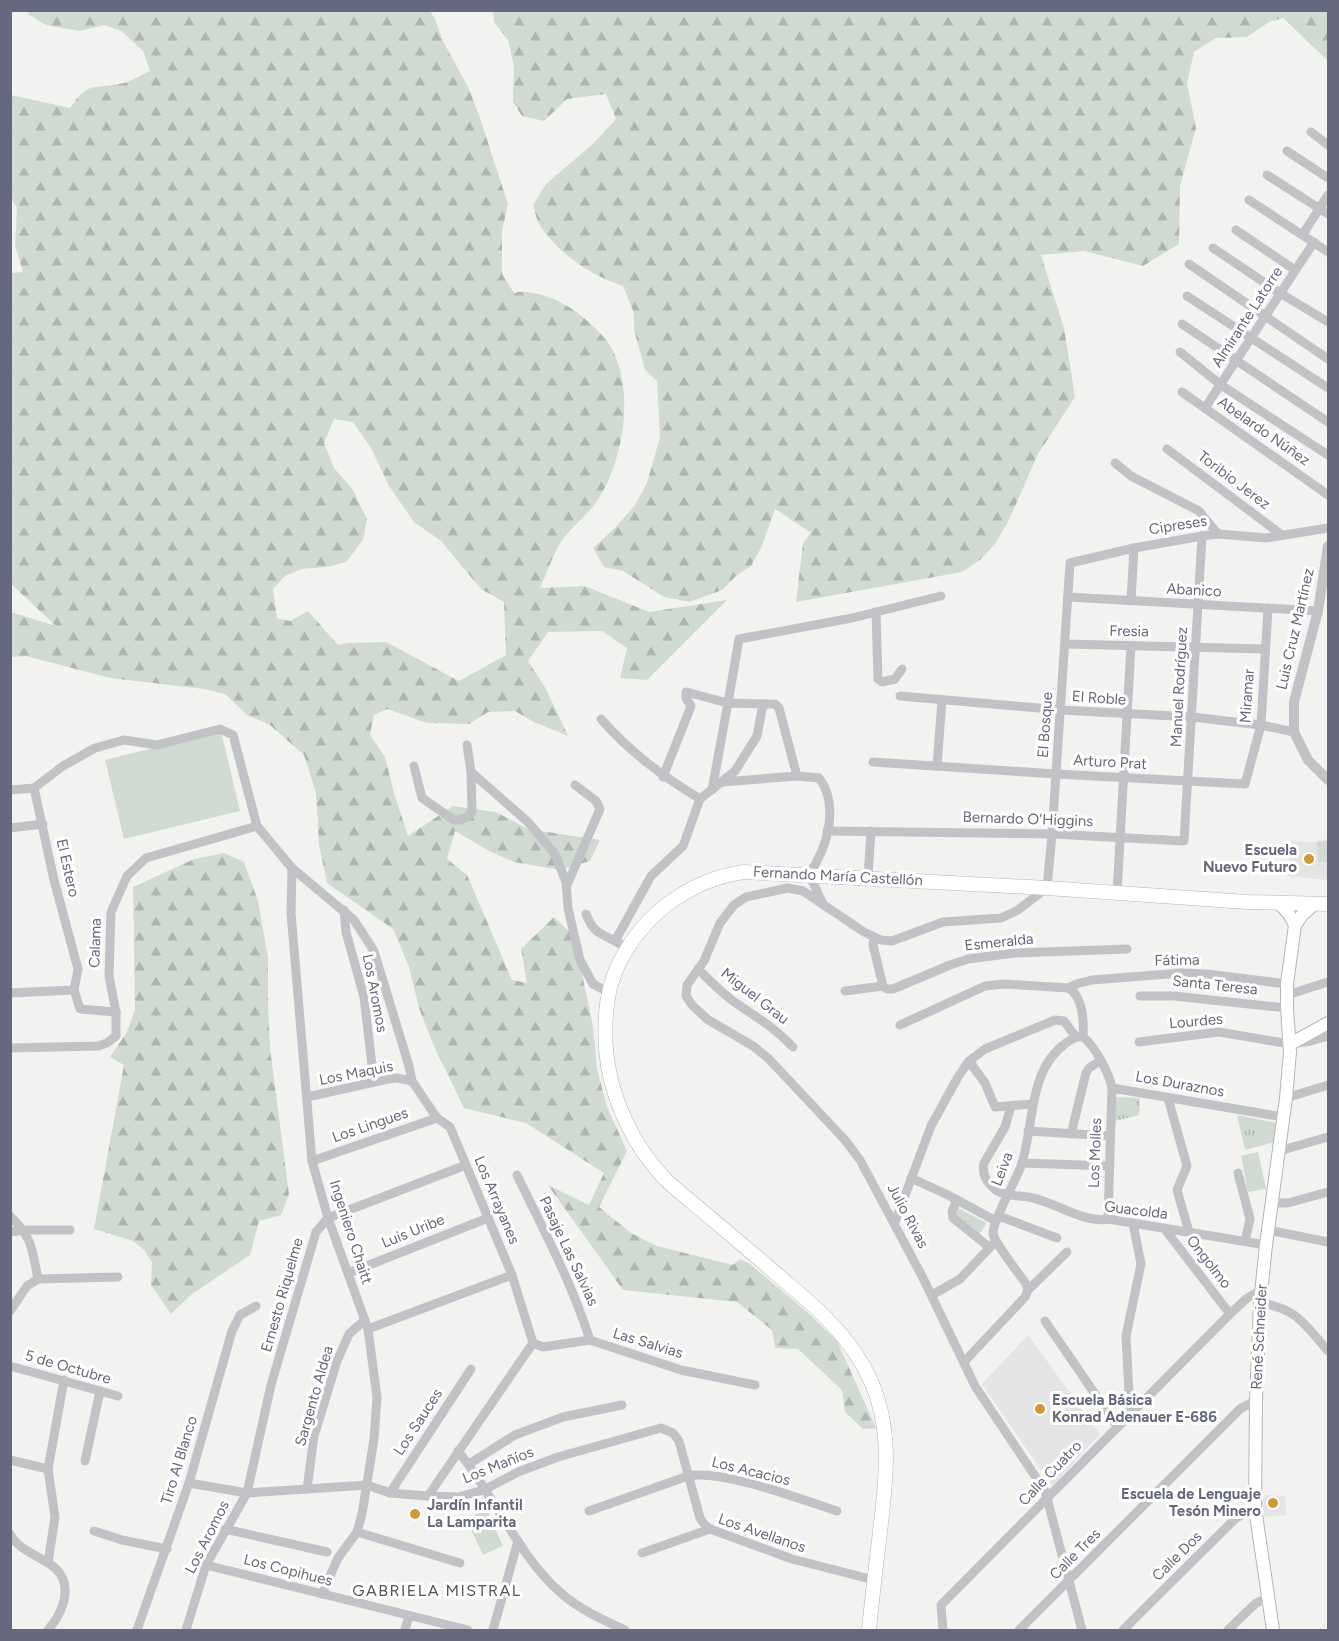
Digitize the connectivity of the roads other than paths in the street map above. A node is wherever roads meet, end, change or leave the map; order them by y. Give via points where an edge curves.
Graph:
1 (1311, 132) dead end
2 (1329, 145) edge
3 (1287, 151) dead end
4 (1268, 175) dead end
5 (1329, 178) edge
6 (1329, 195) edge
7 (1249, 200) dead end
8 (1324, 211) edge
9 (1236, 230) dead end
10 (1303, 234) junction
11 (1314, 242) junction
12 (1213, 248) dead end
13 (1329, 252) edge
14 (1189, 264) dead end
15 (1295, 270) junction
16 (1280, 293) junction
17 (1187, 296) dead end
18 (1265, 316) junction
19 (1329, 322) edge
20 (1182, 324) dead end
21 (1251, 338) junction
22 (1180, 352) dead end
23 (1329, 359) edge
24 (1236, 360) junction
25 (1221, 385) junction
26 (1329, 388) edge
27 (1182, 392) dead end
28 (1205, 408) junction
29 (1329, 422) edge
30 (1167, 449) dead end
31 (1329, 455) edge
32 (1115, 462) dead end
33 (1329, 495) edge
34 (1329, 528) edge
35 (1218, 534) junction
36 (1282, 535) junction
37 (1202, 536) junction
38 (1134, 548) junction
39 (1328, 553) edge
40 (1070, 563) joint
41 (1325, 584) edge
42 (941, 596) dead end
43 (1068, 597) junction
44 (1131, 601) junction
45 (1199, 605) junction
46 (1268, 608) junction
47 (1318, 611) junction
48 (876, 612) junction
49 (1065, 644) junction
50 (1131, 646) junction
51 (1196, 647) junction
52 (1265, 649) junction
53 (902, 669) dead end
54 (900, 696) dead end
55 (942, 700) junction
56 (728, 703) junction
57 (763, 704) junction
58 (1061, 710) junction
59 (1128, 715) junction
60 (1192, 717) junction
61 (601, 718) dead end
62 (1261, 725) junction
63 (1294, 732) junction
64 (467, 745) dead end
65 (873, 762) dead end
66 (414, 766) dead end
67 (937, 766) junction
68 (471, 772) junction
69 (1056, 774) junction
70 (797, 776) junction
71 (663, 777) junction
72 (1124, 778) junction
73 (1329, 780) edge
74 (1188, 781) junction
75 (722, 782) junction
76 (1245, 784) joint
77 (575, 785) dead end
78 (34, 788) junction
79 (10, 790) edge
80 (712, 790) junction
81 (700, 799) junction
82 (43, 824) junction
83 (257, 826) junction
84 (10, 828) edge
85 (827, 831) junction
86 (871, 831) junction
87 (1052, 834) junction
88 (1120, 837) junction
89 (1184, 841) joint
90 (292, 868) junction
91 (808, 874) junction
92 (868, 877) junction
93 (567, 885) junction
94 (1047, 888) junction
95 (1117, 893) junction
96 (1279, 903) junction
97 (823, 904) junction
98 (1314, 904) junction
99 (1329, 904) edge
100 (344, 910) junction
101 (586, 914) dead end
102 (1295, 925) junction
103 (874, 938) junction
104 (621, 944) junction
105 (1127, 949) dead end
106 (698, 969) junction
107 (1329, 982) edge
108 (883, 986) junction
109 (1069, 988) junction
110 (1287, 989) junction
111 (74, 990) junction
112 (845, 991) dead end
113 (608, 992) junction
114 (10, 993) edge
115 (1140, 996) dead end
116 (1287, 1008) junction
117 (116, 1012) junction
118 (1329, 1023) edge
119 (900, 1025) dead end
120 (1329, 1036) edge
121 (1079, 1037) junction
122 (1139, 1042) dead end
123 (1290, 1044) junction
124 (793, 1047) dead end
125 (10, 1048) edge
126 (969, 1061) junction
127 (1100, 1061) junction
128 (412, 1081) junction
129 (374, 1082) junction
130 (1329, 1085) edge
131 (1112, 1088) junction
132 (307, 1097) junction
133 (1168, 1098) junction
134 (1286, 1098) junction
135 (1032, 1104) junction
136 (1011, 1106) junction
137 (1283, 1117) junction
138 (437, 1118) junction
139 (1028, 1131) junction
140 (1071, 1134) junction
141 (1110, 1136) junction
142 (1329, 1137) edge
143 (1279, 1151) junction
144 (312, 1161) junction
145 (1022, 1162) junction
146 (466, 1165) junction
147 (1109, 1166) junction
148 (1238, 1173) dead end
149 (517, 1175) dead end
150 (911, 1178) junction
151 (1329, 1192) edge
152 (1009, 1195) junction
153 (957, 1200) junction
154 (1272, 1203) junction
155 (10, 1216) edge
156 (328, 1218) junction
157 (488, 1218) junction
158 (997, 1219) junction
159 (1108, 1219) junction
160 (895, 1222) junction
161 (1133, 1223) junction
162 (1164, 1228) junction
163 (24, 1230) junction
164 (70, 1230) dead end
165 (1268, 1230) junction
166 (10, 1232) edge
167 (1189, 1232) junction
168 (1057, 1238) dead end
169 (1245, 1241) junction
170 (1329, 1242) edge
171 (992, 1244) junction
172 (1266, 1245) junction
173 (1067, 1252) dead end
174 (349, 1273) junction
175 (512, 1275) junction
176 (118, 1277) dead end
177 (38, 1279) junction
178 (1028, 1290) junction
179 (1261, 1290) junction
180 (932, 1295) junction
181 (1260, 1303) junction
182 (256, 1306) dead end
183 (10, 1311) edge
184 (1230, 1314) junction
185 (1045, 1321) dead end
186 (366, 1324) junction
187 (590, 1341) junction
188 (532, 1343) junction
189 (1329, 1351) edge
190 (964, 1362) junction
191 (10, 1366) edge
192 (471, 1369) dead end
193 (64, 1380) junction
194 (755, 1385) dead end
195 (100, 1391) junction
196 (118, 1396) dead end
197 (1256, 1400) junction
198 (622, 1405) dead end
199 (1130, 1413) junction
200 (1117, 1426) junction
201 (458, 1451) junction
202 (10, 1460) edge
203 (85, 1461) dead end
204 (469, 1464) junction
205 (48, 1469) junction
206 (688, 1476) junction
207 (189, 1483) junction
208 (367, 1485) junction
209 (307, 1489) junction
210 (484, 1490) junction
211 (247, 1493) junction
212 (390, 1493) junction
213 (428, 1497) junction
214 (1048, 1497) junction
215 (1255, 1508) junction
216 (589, 1511) dead end
217 (837, 1511) dead end
218 (225, 1529) junction
219 (710, 1529) junction
220 (94, 1531) dead end
221 (357, 1532) junction
222 (10, 1534) edge
223 (518, 1541) junction
224 (167, 1549) junction
225 (327, 1552) dead end
226 (642, 1553) dead end
227 (48, 1563) junction
228 (460, 1563) dead end
229 (206, 1565) junction
230 (874, 1580) junction
231 (1070, 1580) junction
232 (322, 1594) junction
233 (1267, 1598) junction
234 (409, 1616) junction
235 (48, 1630) edge
236 (137, 1630) edge
237 (186, 1630) edge
238 (405, 1630) edge
239 (468, 1630) edge
240 (493, 1630) edge
241 (625, 1630) edge
242 (869, 1630) edge
243 (943, 1630) edge
244 (1019, 1630) edge
245 (1082, 1630) edge
246 (1124, 1630) edge
247 (1228, 1630) edge
248 (1273, 1630) edge

1 - 2 street
3 - 5 street
4 - 8 street
6 - 8 street
7 - 10 street
8 - 10 street
9 - 15 street
10 - 11 street
11 - 13 street
11 - 15 street, Almirante Latorre
12 - 16 street
14 - 18 street
15 - 16 street, Almirante Latorre
16 - 18 street, Almirante Latorre
16 - 19 street
17 - 21 street
18 - 21 street, Almirante Latorre
18 - 23 street
20 - 24 street
21 - 24 street, Almirante Latorre
21 - 26 street
22 - 25 street
24 - 25 street, Almirante Latorre
24 - 29 street
25 - 28 street, Almirante Latorre
25 - 31 street
27 - 28 street, Abelardo Núñez
28 - 33 street, Abelardo Núñez
30 - 36 street, Toribio Jerez
32 - 35 street via 1131,476 1198,511
34 - 36 street, Cipreses
35 - 36 street, Cipreses via 1266,538
35 - 37 street, Cipreses
37 - 38 street, Cipreses
37 - 45 street, Manuel Rodríguez
38 - 40 street, Cipreses
38 - 44 street
39 - 41 street, Luis Cruz Martínez
40 - 43 street, El Bosque
41 - 47 street, Luis Cruz Martínez
42 - 48 street
43 - 44 street, Abanico
43 - 49 street, El Bosque
44 - 45 street, Abanico
45 - 46 street, Abanico
45 - 51 street, Manuel Rodríguez
46 - 47 street, Abanico
46 - 52 street, Miramar
47 - 63 street, Luis Cruz Martínez via 1294,702
48 - 53 street via 878,679 895,679
48 - 56 street via 739,639
49 - 50 street, Fresia
49 - 58 street, El Bosque
50 - 51 street, Fresia
50 - 59 street
51 - 52 street, Fresia
51 - 60 street, Manuel Rodríguez
52 - 62 street, Miramar
54 - 55 street, El Roble
55 - 58 street, El Roble
55 - 67 street
56 - 57 street
56 - 71 street via 686,692 691,706
56 - 80 street
57 - 70 street via 779,708
57 - 75 street via 757,736 735,771
58 - 59 street, El Roble
58 - 69 street, El Bosque
59 - 60 street, El Roble
59 - 72 street
60 - 62 street, El Roble
60 - 74 street, Manuel Rodríguez
61 - 71 street via 622,743
62 - 63 street, El Roble
62 - 76 street, Miramar
63 - 73 street, Luis Cruz Martínez via 1308,760
64 - 68 street
65 - 67 street, Arturo Prat
66 - 68 street via 422,798 454,820 472,812
67 - 69 street, Arturo Prat
68 - 93 street via 528,822 555,854
69 - 72 street, Arturo Prat
69 - 87 street, El Bosque
70 - 75 street
70 - 85 street via 819,777 824,784 829,811
71 - 81 street
72 - 74 street, Arturo Prat
72 - 88 street
74 - 76 street, Arturo Prat
74 - 89 street, Manuel Rodríguez
75 - 80 street
77 - 93 street via 596,801 600,809
78 - 79 street
78 - 82 street, El Estero
78 - 83 street via 95,748 124,740 157,745 220,729 233,735
80 - 81 street
81 - 104 street via 683,846 651,876
82 - 84 street
82 - 111 street, El Estero via 78,969
83 - 90 street, Los Arrayanes
83 - 117 street, Calama via 146,858 127,876 111,912 109,976
85 - 86 street, Bernardo O'Higgins
85 - 91 street via 822,852
86 - 87 street, Bernardo O'Higgins
86 - 92 street
87 - 88 street, Bernardo O'Higgins
87 - 94 street, El Bosque
88 - 89 street, Bernardo O'Higgins
88 - 95 street
90 - 100 street, Los Arrayanes
90 - 132 street, Ingeniero Chaitt via 291,913
91 - 92 main road, Fernando María Castellón
91 - 97 street
91 - 104 main road, Fernando María Castellón via 744,872 706,881 661,910
92 - 94 main road, Fernando María Castellón
93 - 113 street via 580,960 593,984
94 - 95 main road, Fernando María Castellón
94 - 103 street via 1007,916 943,922 892,941
95 - 96 main road, Fernando María Castellón
96 - 98 main road, Fernando María Castellón
96 - 102 main road
97 - 103 street
97 - 106 street via 795,888 739,900 720,924
98 - 99 main road, Fernando María Castellón
98 - 102 main road
100 - 128 street, Los Arrayanes via 374,951
100 - 129 street, Los Aromos via 364,997
101 - 104 street via 594,930
102 - 110 main road, René Schneider
103 - 108 street
104 - 113 main road, Fernando María Castellón
105 - 108 street, Esmeralda via 976,958 898,988
106 - 124 street, Miguel Grau
106 - 160 street, Julio Rivas via 687,985 686,996 692,1005 707,1019 761,1052 845,1140
107 - 110 street
108 - 112 street, Esmeralda
109 - 110 street, Fátima via 1101,979 1199,973
109 - 119 street, Fátima via 985,986
109 - 121 street, Los Duraznos via 1079,1001 1083,1023
110 - 116 main road, René Schneider
111 - 114 street
111 - 117 street via 80,1009
113 - 230 main road, Fernando María Castellón via 605,1029 609,1071 623,1114 644,1153 675,1188 828,1320 869,1376 882,1411 887,1455
115 - 116 street, Santa Teresa via 1185,996
116 - 123 main road, René Schneider
117 - 125 street, Calama via 116,1036 107,1043
118 - 123 main road
120 - 123 street
121 - 126 street via 1064,1021 1055,1020 985,1049
121 - 127 street, Los Duraznos via 1088,1041
121 - 135 street, Leiva via 1060,1047 1050,1059
122 - 123 street, Lourdes via 1224,1032
123 - 134 main road, René Schneider
126 - 136 street via 985,1083 995,1107
126 - 150 street via 931,1126
127 - 131 street, Los Duraznos
127 - 140 street via 1086,1073
128 - 129 street, Los Maquis via 397,1078
128 - 138 street, Los Arrayanes
129 - 132 street, Los Maquis
130 - 134 street
131 - 133 street, Los Duraznos
131 - 141 street, Los Molles
132 - 144 street, Ingeniero Chaitt
133 - 137 street, Los Duraznos
133 - 167 street via 1187,1166 1177,1188
134 - 137 main road, René Schneider
135 - 136 street
135 - 139 street, Leiva
136 - 152 street, Guacolda via 1005,1127 983,1169 991,1186
137 - 143 main road, René Schneider
138 - 144 street, Los Lingues
138 - 146 street, Los Arrayanes via 450,1127
139 - 140 street
139 - 145 street, Leiva
140 - 141 street
141 - 147 street, Los Molles
142 - 143 street
143 - 154 main road, René Schneider
144 - 156 street, Ingeniero Chaitt
145 - 147 street
145 - 152 street, Leiva
146 - 156 street
146 - 157 street, Los Arrayanes
147 - 159 street, Los Molles
148 - 169 street via 1250,1219
149 - 187 street, Pasaje Las Salvias via 562,1265
150 - 153 street
150 - 160 street
151 - 154 street via 1288,1203
152 - 158 street, Leiva
152 - 159 street, Guacolda via 1039,1199 1096,1221
153 - 158 street
153 - 171 street via 953,1218
154 - 165 main road, René Schneider
155 - 163 street
156 - 174 street, Ingeniero Chaitt
156 - 211 street, Ernesto Riquelme via 316,1232 271,1384
157 - 174 street, Luis Uribe
157 - 175 street, Los Arrayanes
158 - 168 street
158 - 171 street, Leiva
159 - 161 street, Guacolda
160 - 180 street, Julio Rivas
161 - 162 street, Guacolda
161 - 199 street via 1141,1264 1126,1336
162 - 167 street, Guacolda
162 - 184 street, Ongolmo
163 - 164 street
163 - 166 street
163 - 177 street
165 - 170 street
165 - 172 main road, René Schneider
167 - 169 street, Guacolda
169 - 172 street, Guacolda
171 - 178 street
171 - 180 street via 963,1276
172 - 179 main road, René Schneider
173 - 178 street
174 - 186 street, Ingeniero Chaitt
175 - 186 street, Sargento Aldea
175 - 188 street, Los Arrayanes
176 - 177 street
177 - 183 street via 27,1286
178 - 190 street
179 - 181 main road, René Schneider
179 - 184 street, Calle Cuatro
180 - 190 street, Julio Rivas
181 - 189 street via 1294,1313
181 - 197 main road, René Schneider
182 - 207 street, Tiro Al Blanco via 240,1316 232,1331
184 - 199 street, Calle Cuatro
185 - 200 street
186 - 208 street, Ingeniero Chaitt via 377,1397
186 - 209 street, Sargento Aldea via 349,1334 337,1361 314,1436
187 - 188 street, Las Salvias via 543,1347
187 - 194 street, Las Salvias via 681,1370
188 - 201 street
190 - 214 street, Julio Rivas via 975,1386
191 - 193 street, 5 de Octubre
192 - 212 street, Los Sauces
193 - 195 street, 5 de Octubre
193 - 205 street
195 - 196 street, 5 de Octubre
195 - 203 street
197 - 215 main road, René Schneider
197 - 231 street, Calle Tres via 1240,1409
198 - 204 street via 562,1418 514,1435
199 - 200 street, Calle Cuatro
200 - 214 street, Calle Cuatro
201 - 204 street
201 - 213 street
202 - 205 street
204 - 210 street
205 - 227 street via 55,1517
206 - 210 street, Los Mañíos via 676,1437 657,1427 558,1457
206 - 216 street, Los Acacios
206 - 217 street, Los Acacios via 730,1480
206 - 219 street, Los Mañíos via 700,1518
207 - 211 street, Los Mañíos
207 - 224 street, Tiro Al Blanco
208 - 209 street, Los Mañíos
208 - 212 street, Los Mañíos
208 - 221 street, Ingeniero Chaitt
209 - 211 street, Los Mañíos
210 - 213 street, Los Mañíos via 458,1497
210 - 223 street
211 - 218 street, Los Aromos
212 - 213 street, Los Mañíos
214 - 231 street, Julio Rivas
214 - 243 street, Calle Cuatro via 941,1605
215 - 233 main road, René Schneider
215 - 246 street, Calle Dos via 1236,1518
218 - 225 street
218 - 229 street, Los Aromos
219 - 226 street, Los Avellanos
219 - 230 street, Los Avellanos via 792,1559
220 - 224 street
221 - 228 street
221 - 232 street, Ingeniero Chaitt via 338,1558
222 - 227 street via 14,1542
223 - 240 street
223 - 241 street via 561,1593
224 - 236 street, Tiro Al Blanco
227 - 235 street via 59,1570 65,1597 57,1620
229 - 232 street, Los Copihues
229 - 237 street, Los Aromos
230 - 242 main road, Fernando María Castellón
231 - 244 street, Calle Tres
231 - 245 street, Julio Rivas
232 - 234 street, Los Copihues
233 - 247 street via 1256,1603
233 - 248 main road, René Schneider
234 - 238 street
234 - 239 street, Los Copihues

